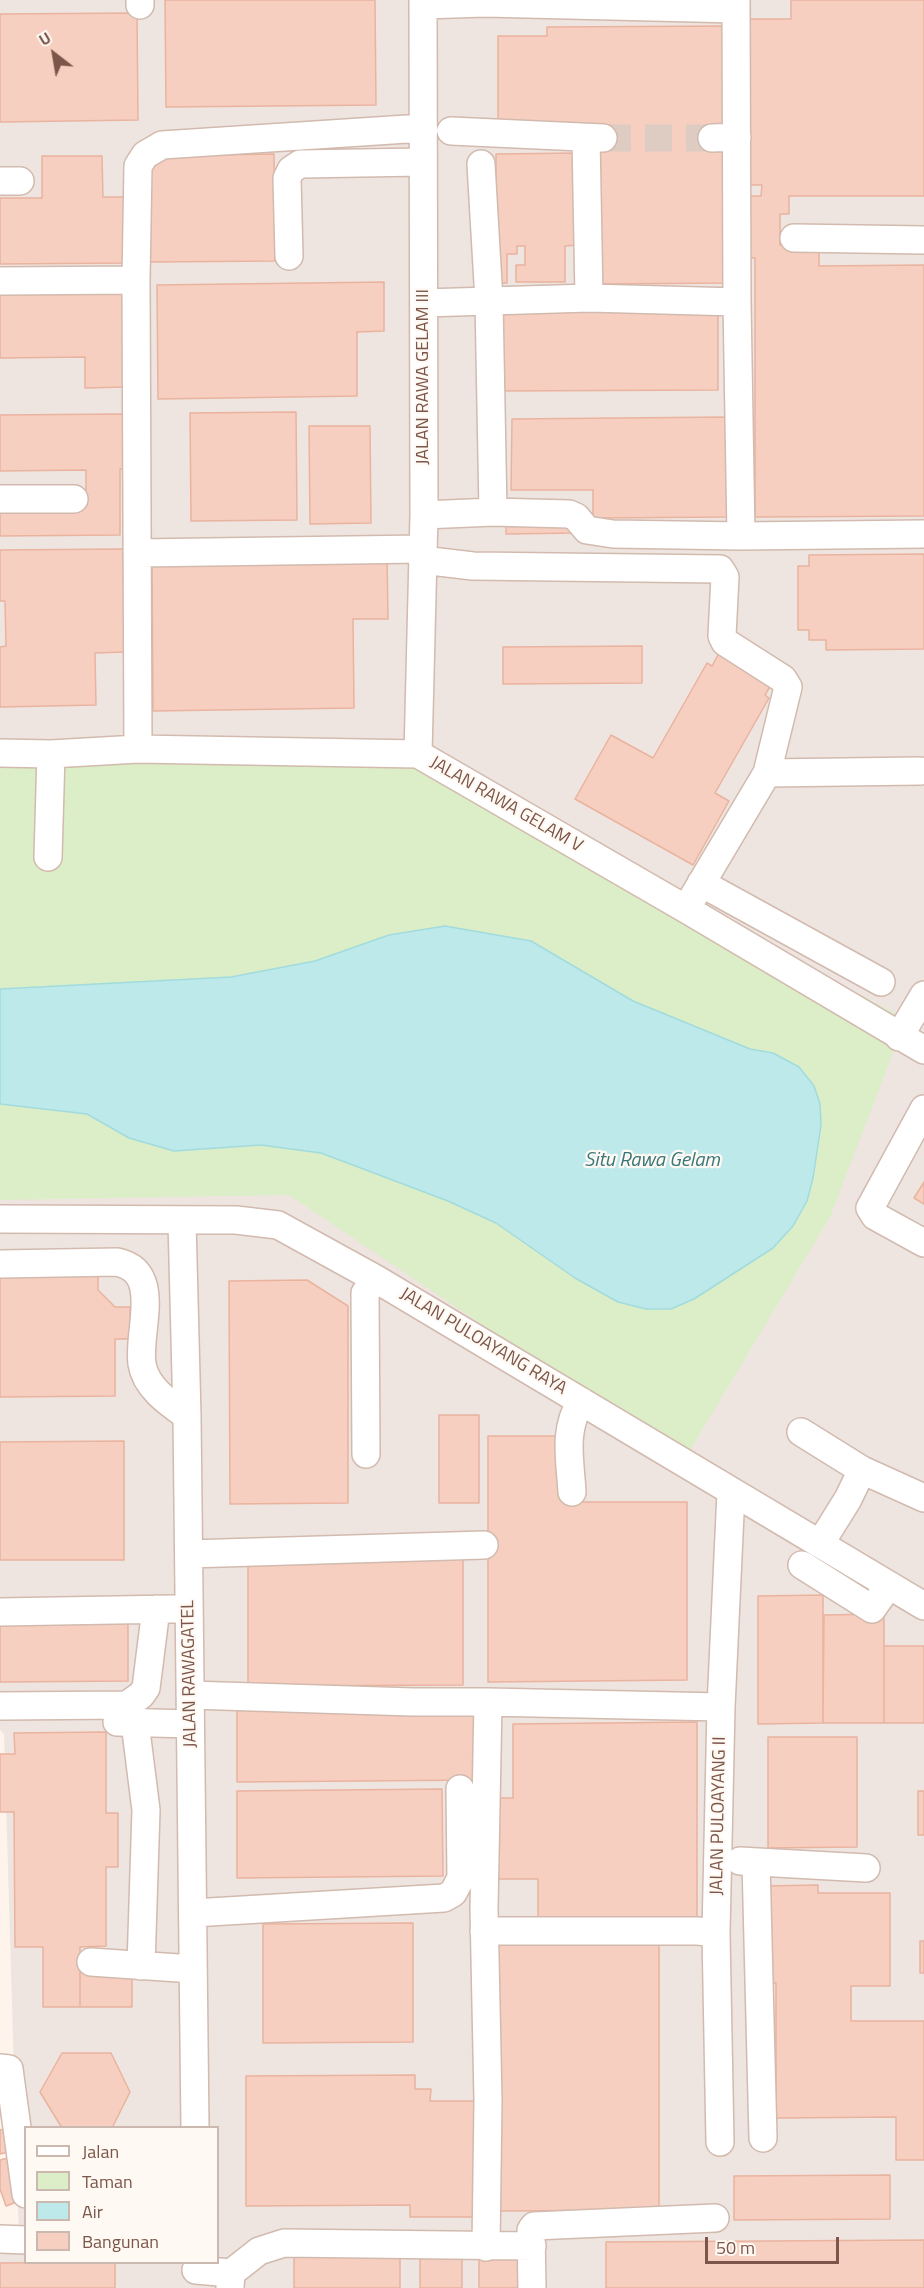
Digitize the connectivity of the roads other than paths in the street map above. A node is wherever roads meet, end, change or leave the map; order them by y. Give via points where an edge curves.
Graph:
1 (485, 1) edge
2 (423, 2) edge
3 (525, 2) edge
4 (736, 4) edge
5 (424, 130) junction
6 (451, 131) dead end
7 (423, 162) junction
8 (481, 164) dead end
9 (794, 238) dead end
10 (924, 240) edge
11 (289, 256) dead end
12 (0, 280) edge
13 (136, 280) junction
14 (589, 298) junction
15 (489, 301) junction
16 (736, 302) junction
17 (424, 303) junction
18 (0, 499) edge
19 (74, 500) dead end
20 (493, 512) junction
21 (424, 515) junction
22 (924, 534) edge
23 (741, 536) junction
24 (138, 553) junction
25 (422, 554) junction
26 (138, 749) junction
27 (0, 753) edge
28 (51, 754) junction
29 (418, 754) junction
30 (920, 771) dead end
31 (767, 773) junction
32 (48, 858) dead end
33 (701, 883) junction
34 (686, 909) junction
35 (881, 982) dead end
36 (924, 995) edge
37 (900, 1037) junction
38 (924, 1050) edge
39 (924, 1109) edge
40 (0, 1219) edge
41 (182, 1221) junction
42 (924, 1243) edge
43 (0, 1264) edge
44 (376, 1278) junction
45 (581, 1401) junction
46 (187, 1416) junction
47 (801, 1432) dead end
48 (366, 1454) dead end
49 (862, 1470) junction
50 (731, 1491) junction
51 (572, 1492) dead end
52 (924, 1498) edge
53 (820, 1544) junction
54 (484, 1545) dead end
55 (189, 1554) junction
56 (802, 1565) dead end
57 (889, 1585) junction
58 (924, 1606) edge
59 (156, 1609) junction
60 (189, 1609) junction
61 (0, 1612) edge
62 (190, 1695) junction
63 (488, 1702) junction
64 (0, 1706) edge
65 (721, 1707) junction
66 (0, 1720) edge
67 (135, 1723) junction
68 (190, 1724) junction
69 (460, 1789) dead end
70 (717, 1862) junction
71 (756, 1862) junction
72 (866, 1868) dead end
73 (193, 1913) junction
74 (484, 1931) junction
75 (716, 1933) junction
76 (91, 1962) dead end
77 (141, 1966) junction
78 (193, 1970) junction
79 (0, 2068) edge
80 (195, 2126) edge
81 (763, 2138) dead end
82 (720, 2142) dead end
83 (24, 2179) edge
84 (715, 2218) dead end
85 (0, 2239) edge
86 (24, 2240) edge
87 (532, 2246) junction
88 (486, 2247) junction
89 (196, 2273) edge
90 (230, 2281) edge
91 (532, 2288) edge

1 - 2 street
1 - 3 street
2 - 5 street, JALAN RAWA GELAM III
3 - 4 street
4 - 16 street via 725,137
5 - 7 street, JALAN RAWA GELAM III
5 - 13 street via 162,145 145,155 138,166
6 - 14 street via 595,138
7 - 11 street via 300,164 291,170 287,178
7 - 17 street, JALAN RAWA GELAM III
8 - 15 street
9 - 10 street
12 - 13 street
13 - 24 street
14 - 15 street
14 - 16 street
15 - 17 street
15 - 20 street
16 - 23 street
17 - 21 street, JALAN RAWA GELAM III
18 - 19 street
20 - 21 street
20 - 23 street via 569,514 593,532
21 - 25 street, JALAN RAWA GELAM III
22 - 23 street
24 - 25 street
24 - 26 street
25 - 29 street, JALAN RAWA GELAM III
25 - 31 street via 474,566 720,568 725,577 725,642 783,679 788,687
26 - 28 street, JALAN RAWA GELAM V
26 - 29 street, JALAN RAWA GELAM V
27 - 28 street, JALAN RAWA GELAM V
28 - 32 street
29 - 34 street, JALAN RAWA GELAM V
30 - 31 street
31 - 33 street
33 - 34 street
33 - 35 street
34 - 37 street, JALAN RAWA GELAM V
36 - 37 street
37 - 38 street, JALAN RAWA GELAM V
39 - 42 street via 870,1208 875,1216
40 - 41 street, JALAN PULOAYANG RAYA
41 - 44 street, JALAN PULOAYANG RAYA via 236,1220 278,1225
41 - 46 street, JALAN RAWAGATEL
43 - 46 street via 117,1262 133,1268 143,1281 142,1365 161,1397
44 - 45 street, JALAN PULOAYANG RAYA
44 - 48 street via 365,1293
45 - 50 street, JALAN PULOAYANG RAYA
45 - 51 street via 569,1429
46 - 55 street, JALAN RAWAGATEL
47 - 49 street
49 - 52 street
49 - 53 street
50 - 53 street, JALAN PULOAYANG RAYA
50 - 65 street, JALAN PULOAYANG II
53 - 57 street, JALAN PULOAYANG RAYA
54 - 55 street
55 - 60 street, JALAN RAWAGATEL
56 - 57 street via 872,1609
57 - 58 street, JALAN PULOAYANG RAYA
59 - 60 street
59 - 61 street
59 - 64 street via 146,1688 135,1701 127,1705
60 - 62 street, JALAN RAWAGATEL
62 - 63 street
62 - 68 street, JALAN RAWAGATEL
63 - 65 street
63 - 74 street
65 - 70 street, JALAN PULOAYANG II
66 - 67 street
67 - 68 street
67 - 77 street via 146,1810
68 - 73 street, JALAN RAWAGATEL
69 - 73 street via 460,1878 453,1893 444,1898
70 - 71 street
70 - 75 street, JALAN PULOAYANG II
71 - 72 street
71 - 81 street
73 - 78 street, JALAN RAWAGATEL
74 - 75 street
74 - 88 street
75 - 82 street, JALAN PULOAYANG II
76 - 77 street
77 - 78 street
78 - 80 street, JALAN RAWAGATEL
79 - 83 street via 9,2069
84 - 87 street via 534,2226
85 - 86 street
87 - 88 street
87 - 91 street
88 - 90 street via 284,2243 259,2251
89 - 90 street

